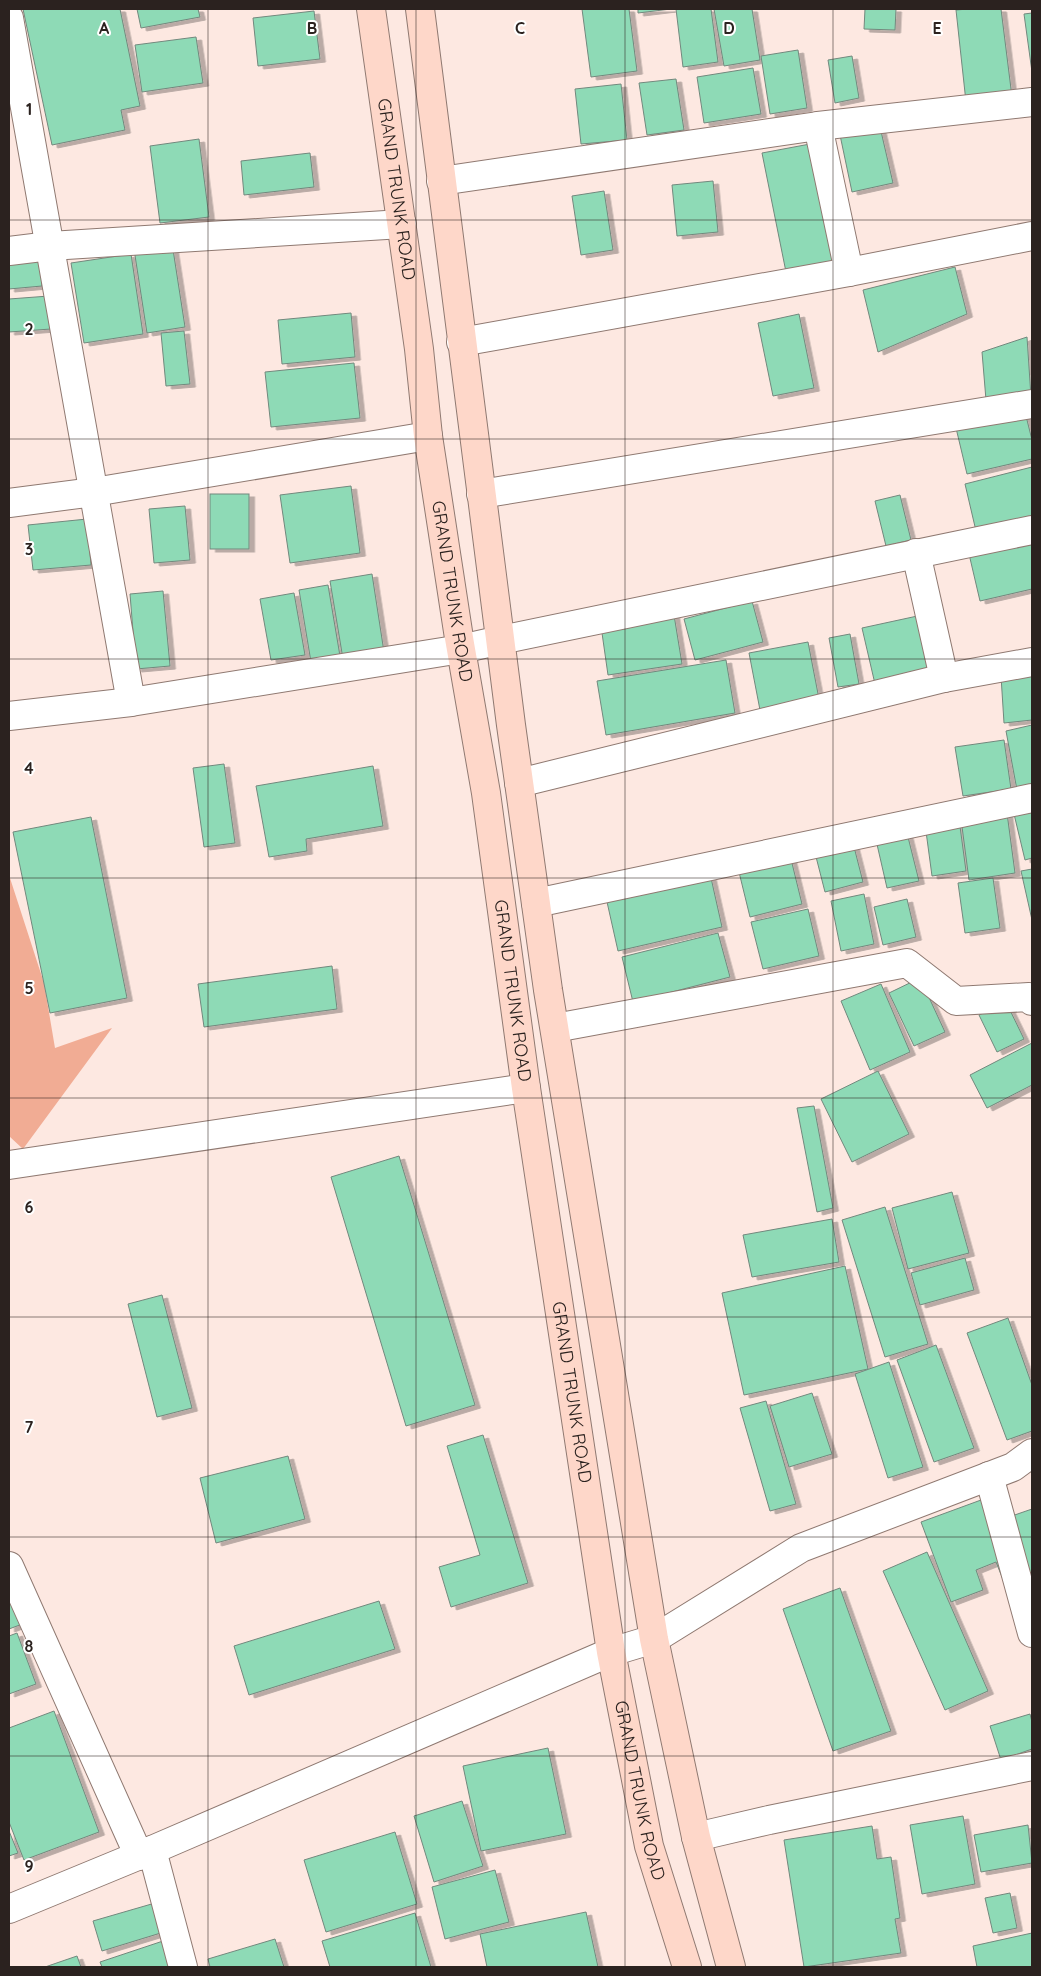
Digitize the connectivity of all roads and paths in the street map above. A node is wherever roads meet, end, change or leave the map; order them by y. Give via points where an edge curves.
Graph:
1 (371, 9) edge
2 (420, 9) edge
3 (9, 18) edge
4 (1032, 102) edge
5 (818, 126) junction
6 (441, 181) junction
7 (402, 224) junction
8 (1032, 236) edge
9 (50, 246) junction
10 (9, 251) edge
11 (849, 272) junction
12 (461, 342) junction
13 (1032, 404) edge
14 (428, 436) junction
15 (94, 492) junction
16 (482, 494) junction
17 (9, 503) edge
18 (1032, 530) edge
19 (916, 554) junction
20 (501, 640) junction
21 (461, 649) junction
22 (1032, 662) edge
23 (944, 678) junction
24 (131, 702) junction
25 (9, 716) edge
26 (519, 783) junction
27 (1032, 798) edge
28 (536, 903) junction
29 (1032, 1002) edge
30 (555, 1028) junction
31 (526, 1088) junction
32 (9, 1165) edge
33 (1032, 1453) edge
34 (989, 1476) junction
35 (9, 1566) edge
36 (1032, 1633) edge
37 (654, 1639) junction
38 (611, 1652) junction
39 (1032, 1766) edge
40 (696, 1837) junction
41 (146, 1853) junction
42 (9, 1909) edge
43 (182, 1967) edge
44 (687, 1967) edge
45 (731, 1967) edge

1 - 7 main road, GRAND TRUNK ROAD
2 - 6 main road, GRAND TRUNK ROAD
3 - 9 street
4 - 5 street
5 - 6 street
5 - 11 street
6 - 12 main road, GRAND TRUNK ROAD
7 - 9 street
7 - 14 main road, GRAND TRUNK ROAD
8 - 11 street
9 - 10 street
9 - 15 street
11 - 12 street
12 - 16 main road, GRAND TRUNK ROAD
13 - 16 street
14 - 15 street
14 - 21 main road, GRAND TRUNK ROAD
15 - 17 street
15 - 24 street
16 - 20 main road, GRAND TRUNK ROAD
18 - 19 street
19 - 20 street
19 - 23 street
20 - 21 street
20 - 26 main road, GRAND TRUNK ROAD
21 - 24 street
21 - 31 main road, GRAND TRUNK ROAD via 486,793
22 - 23 street
23 - 26 street
24 - 25 street
26 - 28 main road, GRAND TRUNK ROAD
27 - 28 street
28 - 30 main road, GRAND TRUNK ROAD
29 - 30 street via 1029,997 956,1001 907,963
30 - 37 main road, GRAND TRUNK ROAD
31 - 32 street
31 - 38 main road, GRAND TRUNK ROAD
33 - 34 street via 1013,1467
34 - 36 street
34 - 37 street via 801,1548
35 - 41 street
37 - 38 street
37 - 40 main road, GRAND TRUNK ROAD
38 - 41 street
38 - 44 main road, GRAND TRUNK ROAD via 649,1846
39 - 40 street
40 - 45 main road, GRAND TRUNK ROAD
41 - 42 street
41 - 43 street

